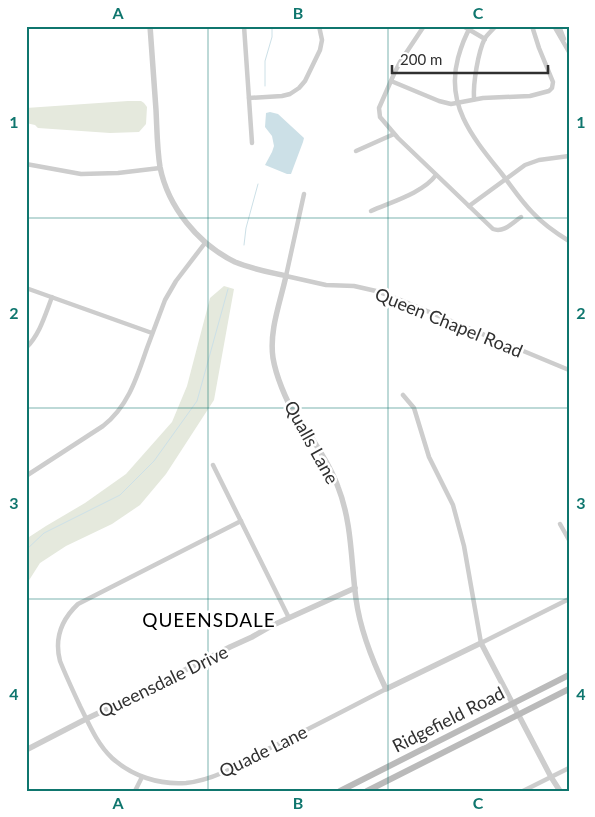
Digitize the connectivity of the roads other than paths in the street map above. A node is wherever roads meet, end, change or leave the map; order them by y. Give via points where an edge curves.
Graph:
1 (150, 26) edge
2 (244, 26) edge
3 (319, 26) edge
4 (424, 26) edge
5 (463, 26) edge
6 (496, 26) edge
7 (532, 26) edge
8 (554, 26) edge
9 (559, 26) edge
10 (470, 28) edge
11 (485, 39) junction
12 (568, 51) edge
13 (391, 81) junction
14 (249, 98) junction
15 (474, 99) junction
16 (458, 103) junction
17 (394, 134) junction
18 (252, 143) dead end
19 (356, 151) dead end
20 (569, 156) edge
21 (26, 164) edge
22 (160, 168) junction
23 (436, 176) junction
24 (505, 179) junction
25 (304, 194) dead end
26 (469, 206) junction
27 (371, 211) dead end
28 (521, 217) dead end
29 (569, 241) edge
30 (206, 243) junction
31 (286, 276) junction
32 (26, 288) edge
33 (52, 297) junction
34 (152, 333) junction
35 (26, 348) edge
36 (569, 370) edge
37 (403, 395) dead end
38 (213, 465) dead end
39 (26, 476) edge
40 (241, 521) junction
41 (560, 524) dead end
42 (569, 540) edge
43 (355, 588) junction
44 (569, 598) edge
45 (289, 618) junction
46 (481, 643) junction
47 (569, 675) edge
48 (386, 689) junction
49 (569, 690) edge
50 (512, 703) junction
51 (518, 715) junction
52 (86, 719) junction
53 (26, 750) edge
54 (569, 768) edge
55 (142, 777) junction
56 (551, 777) junction
57 (135, 791) edge
58 (340, 791) edge
59 (367, 791) edge
60 (523, 791) edge
61 (560, 791) edge

1 - 22 street, Queen Chapel Road
2 - 14 street
3 - 14 street via 320,50 300,88 282,96
4 - 13 street
5 - 10 street
6 - 11 street
7 - 15 street via 554,82 552,88 530,96
8 - 12 street
9 - 12 street
10 - 11 street
10 - 16 street via 457,63
11 - 15 street via 474,82
13 - 16 street via 445,103
13 - 17 street via 379,112
14 - 18 street
15 - 16 street
16 - 24 street via 471,134
17 - 19 street
17 - 23 street
20 - 24 street via 532,162
21 - 22 street via 88,174
22 - 30 street, Queen Chapel Road via 175,205
23 - 26 street
23 - 27 street via 422,189
24 - 26 street
24 - 29 street via 543,223
25 - 31 street, Qualls Lane
26 - 28 street via 497,230
30 - 31 street, Queen Chapel Road via 245,266
30 - 34 street via 170,289
31 - 36 street, Queen Chapel Road via 376,291
31 - 43 street, Qualls Lane via 274,324 273,358 292,409 338,486 350,537
32 - 33 street
33 - 34 street
33 - 35 street via 42,325
34 - 39 street via 130,392 118,411 103,426
37 - 46 street via 414,408 429,457 453,506 464,546
38 - 40 street
40 - 45 street
40 - 52 street, Quade Lane via 78,604 71,611 59,632 58,654
41 - 42 street
43 - 45 street, Queensdale Drive
43 - 48 street, Qualls Lane via 364,632
44 - 46 street, Quade Lane
45 - 52 street, Queensdale Drive
46 - 48 street, Quade Lane
46 - 50 street
47 - 50 main road, Ridgefield Road
48 - 55 street, Quade Lane via 213,776 185,783
49 - 51 main road, Ridgefield Road
50 - 51 street
50 - 58 main road, Ridgefield Road
51 - 56 street
51 - 59 main road, Ridgefield Road
52 - 53 street, Queensdale Drive
52 - 55 street, Quade Lane via 95,738 111,757
54 - 56 street
55 - 57 street
56 - 60 street
56 - 61 street

